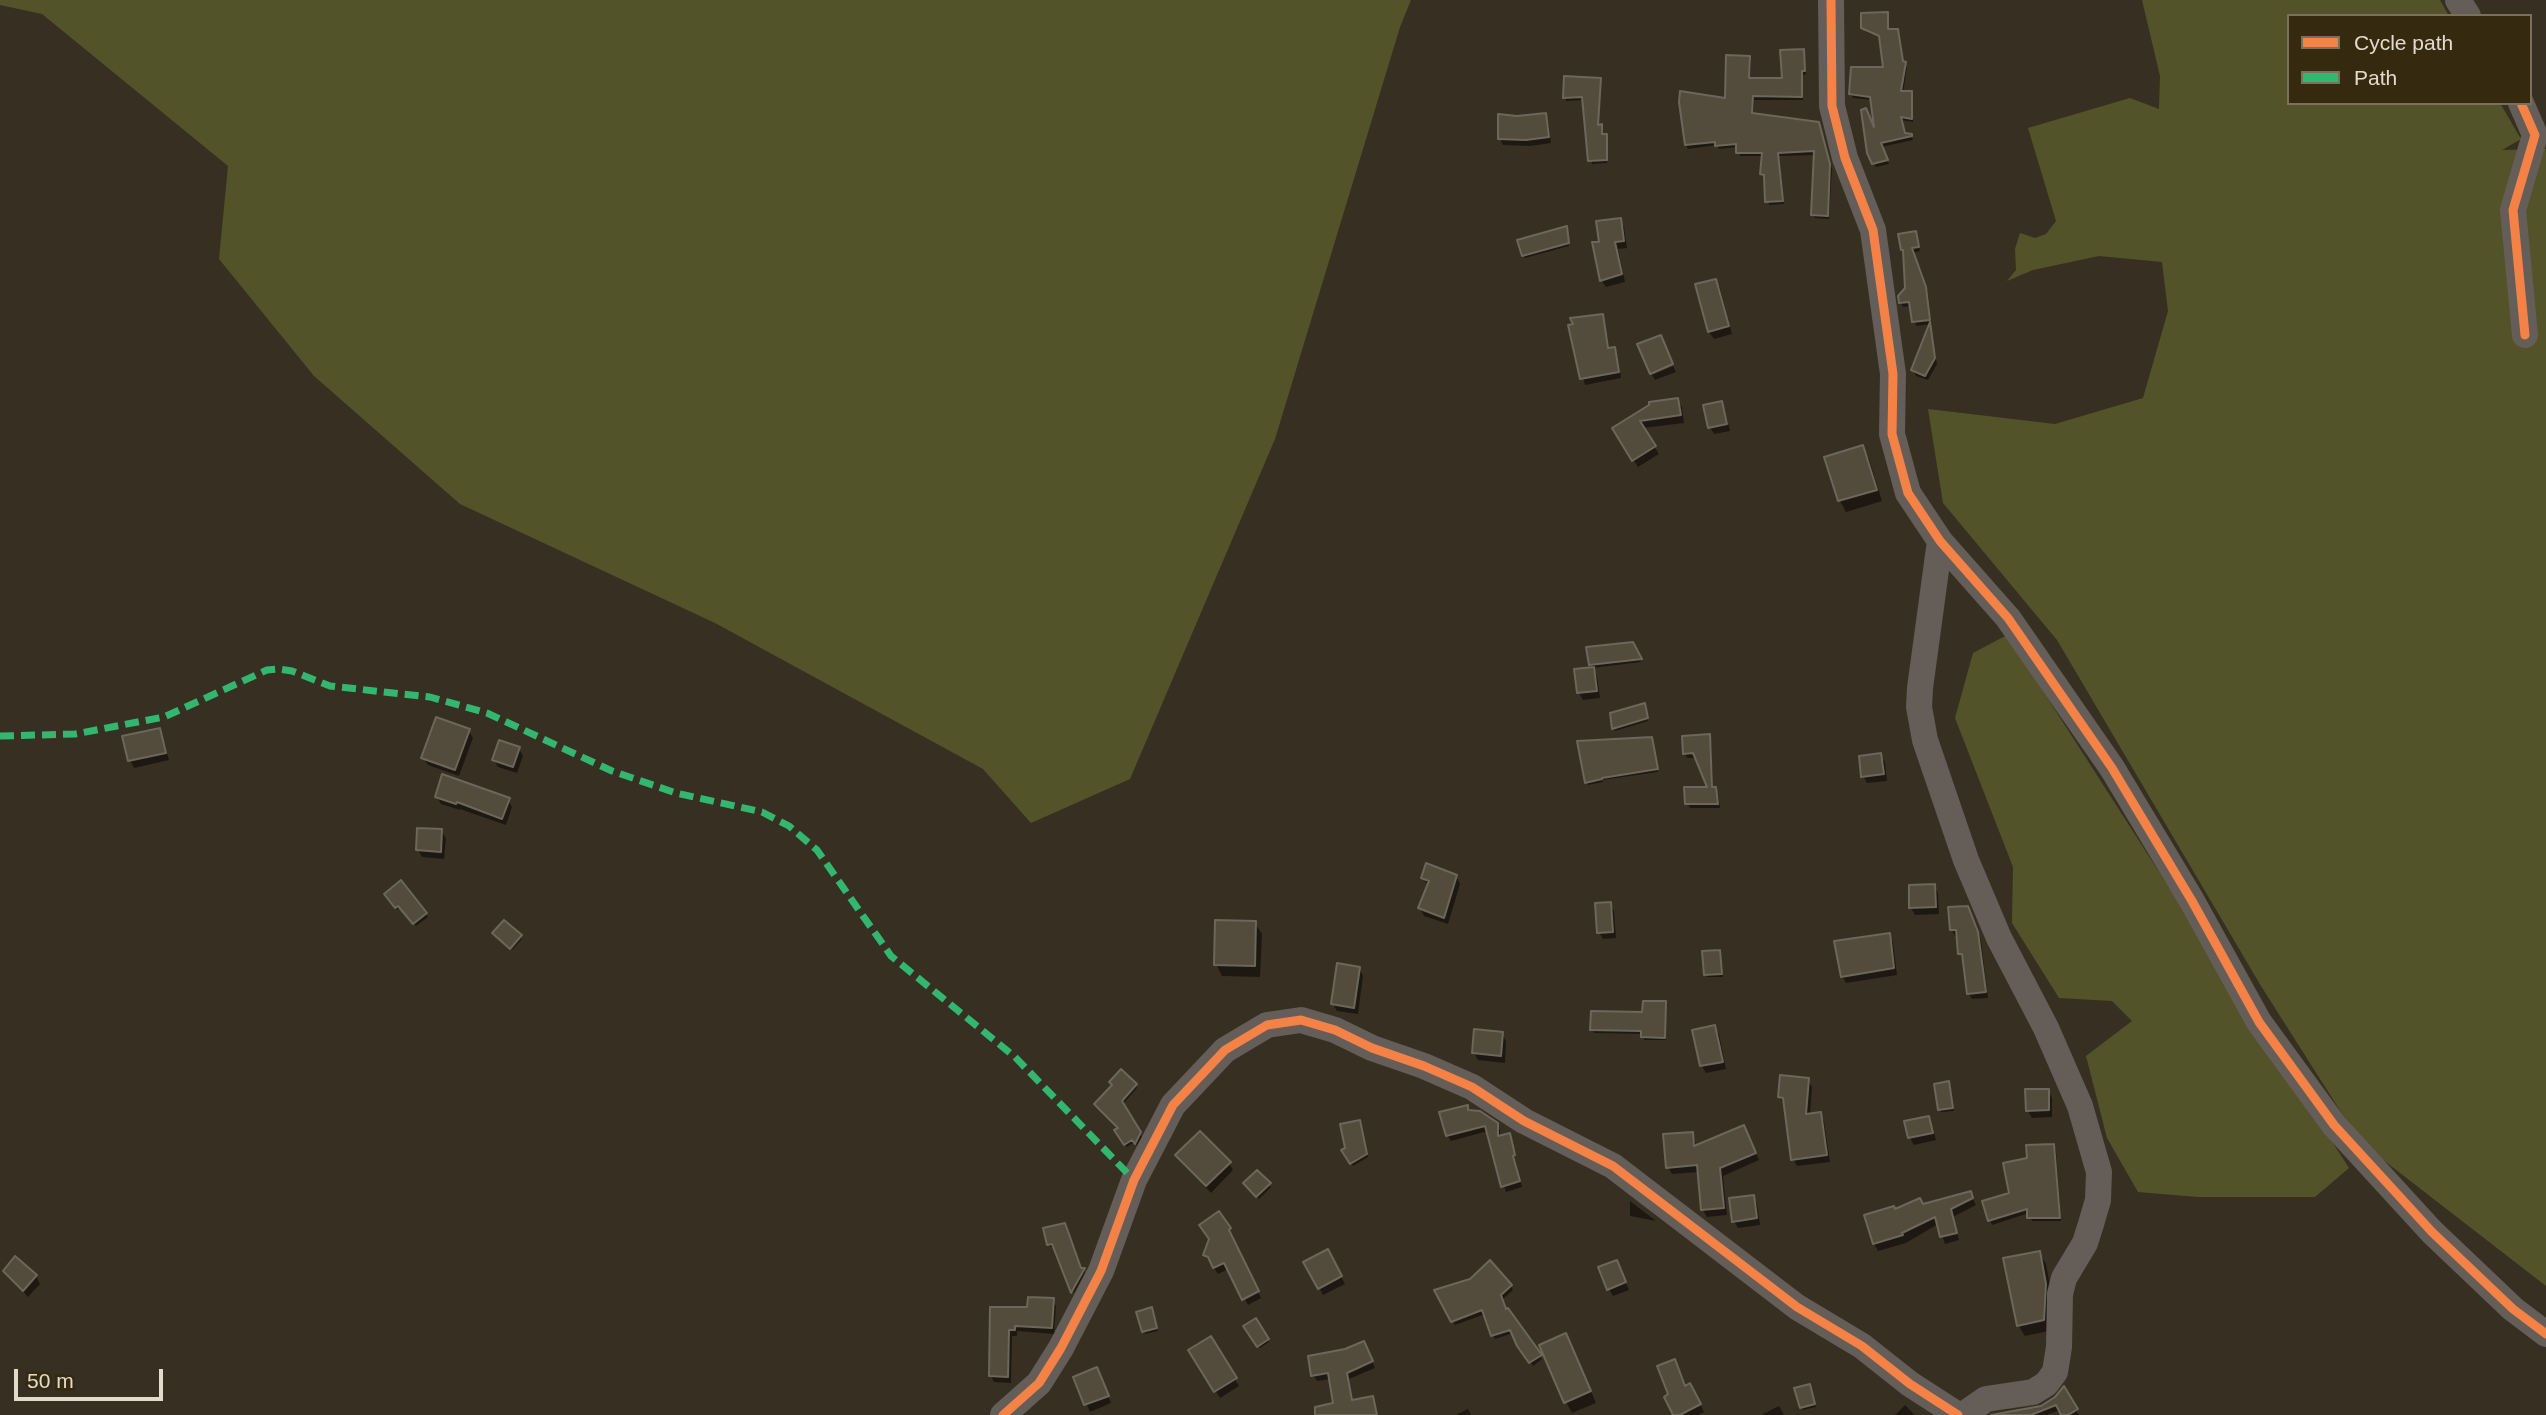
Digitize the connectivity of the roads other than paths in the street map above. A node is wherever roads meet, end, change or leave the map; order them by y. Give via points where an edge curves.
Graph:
1 (1831, 0) edge
2 (2522, 105) edge
3 (2525, 335) dead end
4 (1940, 541) junction
5 (2546, 1334) edge
6 (1003, 1415) edge
7 (1958, 1415) edge
8 (1964, 1415) edge

1 - 4 street via 1832,106 1845,158 1873,230 1893,374 1892,434 1908,493
2 - 3 street via 2535,135 2513,211
4 - 5 street via 2008,618 2112,768 2259,1022 2334,1125 2432,1232
4 - 8 street via 1920,688 1925,740 1966,860 1999,938 2080,1106 2099,1172 2098,1200 2088,1234 2060,1294 2055,1372 2033,1392 1986,1399
6 - 7 street via 1039,1382 1061,1348 1101,1271 1134,1180 1173,1105 1225,1050 1267,1024 1301,1020 1472,1087 1524,1121 1612,1166 1797,1307

